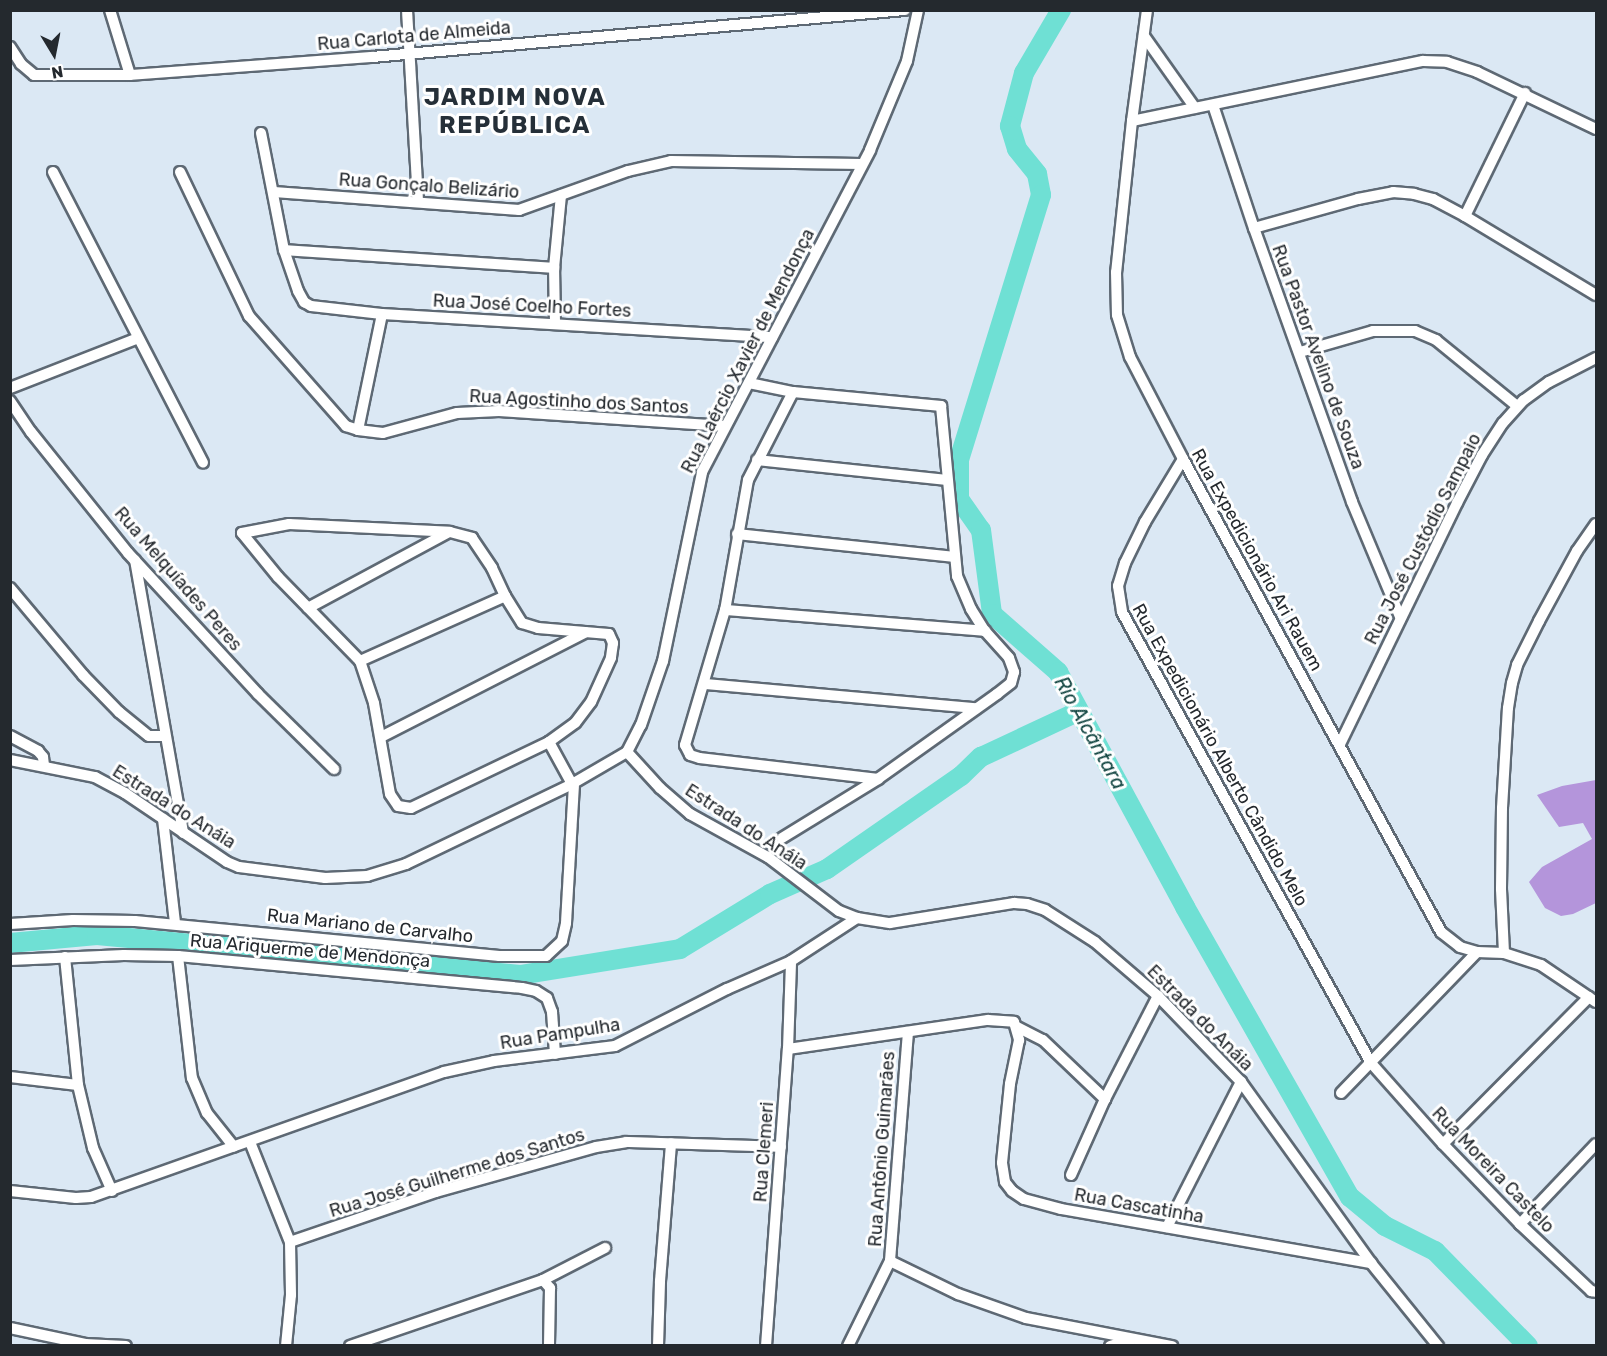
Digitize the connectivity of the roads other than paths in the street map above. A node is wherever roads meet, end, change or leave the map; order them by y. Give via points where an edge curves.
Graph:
1 (110, 10) edge
2 (407, 10) edge
3 (905, 10) edge
4 (918, 10) edge
5 (1147, 10) edge
6 (1144, 36) junction
7 (10, 47) edge
8 (411, 52) junction
9 (130, 75) junction
10 (1525, 93) junction
11 (1213, 105) junction
12 (1195, 108) junction
13 (1132, 121) junction
14 (1596, 129) edge
15 (261, 133) dead end
16 (861, 164) junction
17 (53, 172) dead end
18 (180, 172) dead end
19 (274, 192) junction
20 (561, 195) junction
21 (418, 202) junction
22 (1465, 216) junction
23 (1254, 228) junction
24 (284, 250) junction
25 (554, 268) junction
26 (1596, 295) edge
27 (382, 314) junction
28 (555, 323) junction
29 (772, 337) junction
30 (138, 338) junction
31 (1300, 352) junction
32 (1596, 358) edge
33 (749, 383) junction
34 (10, 388) edge
35 (793, 392) junction
36 (10, 400) edge
37 (1517, 406) junction
38 (725, 426) junction
39 (358, 430) junction
40 (1183, 459) junction
41 (757, 460) junction
42 (203, 463) dead end
43 (947, 480) junction
44 (1596, 524) edge
45 (450, 532) junction
46 (737, 534) junction
47 (955, 557) junction
48 (135, 560) junction
49 (10, 588) edge
50 (505, 596) junction
51 (308, 608) junction
52 (725, 610) junction
53 (1400, 617) junction
54 (985, 631) junction
55 (586, 632) junction
56 (360, 661) junction
57 (705, 684) junction
58 (976, 708) junction
59 (10, 736) edge
60 (165, 736) junction
61 (381, 737) junction
62 (549, 742) junction
63 (1340, 744) junction
64 (627, 752) junction
65 (10, 760) edge
66 (44, 765) junction
67 (334, 769) dead end
68 (878, 778) junction
69 (573, 784) junction
70 (163, 819) junction
71 (183, 833) junction
72 (782, 838) dead end
73 (857, 918) junction
74 (175, 923) junction
75 (10, 924) edge
76 (1477, 952) junction
77 (1504, 953) junction
78 (178, 956) junction
79 (65, 957) junction
80 (10, 960) edge
81 (791, 961) junction
82 (1158, 996) junction
83 (1593, 999) edge
84 (1017, 1028) junction
85 (908, 1032) junction
86 (788, 1049) junction
87 (555, 1054) junction
88 (1371, 1063) junction
89 (10, 1077) edge
90 (1241, 1082) junction
91 (78, 1085) junction
92 (1341, 1093) dead end
93 (1105, 1099) junction
94 (250, 1142) junction
95 (671, 1143) junction
96 (1443, 1144) junction
97 (1596, 1144) edge
98 (234, 1147) junction
99 (781, 1147) junction
100 (1071, 1175) dead end
101 (10, 1191) edge
102 (112, 1191) junction
103 (1520, 1224) junction
104 (1167, 1227) junction
105 (290, 1242) junction
106 (605, 1248) dead end
107 (890, 1261) junction
108 (1371, 1263) junction
109 (539, 1280) junction
110 (1596, 1292) edge
111 (10, 1328) edge
112 (1134, 1338) junction
113 (85, 1345) edge
114 (126, 1346) edge
115 (286, 1346) edge
116 (350, 1346) edge
117 (549, 1346) edge
118 (658, 1346) edge
119 (766, 1346) edge
120 (848, 1346) edge
121 (1110, 1346) edge
122 (1172, 1346) edge
123 (1438, 1346) edge

1 - 9 street
2 - 8 street
3 - 8 street, Rua Carlota de Almeida
4 - 16 street, Rua Laércio Xavier de Mendonça via 907,61
5 - 6 street, Rua Expedicionário Ari Rauem
6 - 12 street
6 - 13 street, Rua Expedicionário Ari Rauem
7 - 9 street, Rua Carlota de Almeida via 34,75
8 - 9 street, Rua Carlota de Almeida
8 - 21 street
10 - 11 street via 1461,65 1424,61
10 - 14 street
10 - 22 street
11 - 12 street
11 - 23 street, Rua Pastor Avelino de Souza
12 - 13 street
13 - 40 street, Rua Expedicionário Ari Rauem via 1116,272 1117,315 1130,357
15 - 19 street
16 - 20 street, Rua Gonçalo Belizário via 671,161 628,171
16 - 29 street, Rua Laércio Xavier de Mendonça
17 - 30 street
18 - 39 street, Rua Agostinho dos Santos via 249,316 340,421
19 - 21 street, Rua Gonçalo Belizário
19 - 24 street
20 - 21 street, Rua Gonçalo Belizário via 519,210
20 - 25 street
22 - 23 street via 1433,199 1393,192
22 - 26 street
23 - 31 street, Rua Pastor Avelino de Souza
24 - 25 street
24 - 27 street, Rua José Coelho Fortes via 304,302
25 - 28 street
27 - 28 street, Rua José Coelho Fortes
27 - 39 street
28 - 29 street, Rua José Coelho Fortes
29 - 33 street, Rua Laércio Xavier de Mendonça
30 - 34 street
30 - 42 street
31 - 37 street via 1373,331 1415,331 1436,340
31 - 53 street, Rua Pastor Avelino de Souza via 1352,502
32 - 37 street, Rua José Custódio Sampaio via 1549,382
33 - 35 street
33 - 38 street, Rua Laércio Xavier de Mendonça
35 - 41 street
35 - 43 street via 941,406
36 - 48 street, Rua Melquíades Peres via 31,432
37 - 53 street, Rua José Custódio Sampaio via 1482,455
38 - 39 street, Rua Agostinho dos Santos via 480,411 450,414 399,431
38 - 64 street, Rua Laércio Xavier de Mendonça via 699,483 663,662
40 - 63 street, Rua Expedicionário Ari Rauem
40 - 88 street, Rua Expedicionário Alberto Cândido Melo via 1125,563 1118,586 1119,604
41 - 43 street
41 - 46 street via 748,480
43 - 47 street
44 - 77 street via 1539,621 1512,683 1502,808
45 - 50 street via 477,543
45 - 51 street
45 - 51 street via 289,524 242,533
46 - 47 street
46 - 52 street
47 - 54 street via 963,592
48 - 60 street
48 - 67 street, Rua Melquíades Peres via 258,694
49 - 60 street via 82,675 119,712 149,736
50 - 55 street via 522,623
50 - 56 street
51 - 56 street
52 - 54 street
52 - 57 street
53 - 63 street, Rua José Custódio Sampaio
54 - 58 street via 1010,658 1014,677
55 - 61 street
55 - 62 street via 609,634 613,643 611,658 591,702 575,723
56 - 61 street
57 - 58 street
57 - 68 street via 685,739 690,755
58 - 68 street
59 - 66 street via 38,751
60 - 71 street
61 - 62 street via 390,795 398,807 405,808
62 - 69 street
63 - 76 street, Rua Expedicionário Ari Rauem via 1441,932 1460,947
64 - 69 street, Estrada do Anáia
64 - 73 street, Estrada do Anáia via 690,814 768,856 839,911
65 - 66 street, Estrada do Anáia
66 - 70 street, Estrada do Anáia via 95,777
68 - 72 street
69 - 71 street, Estrada do Anáia via 406,864 367,876 325,878 239,867
69 - 74 street, Rua Mariano de Carvalho via 566,923 562,941 546,956 499,956
70 - 71 street, Estrada do Anáia
70 - 74 street
73 - 81 street, Rua Pampulha
73 - 82 street, Estrada do Anáia via 890,923 1027,904 1045,910 1095,942
74 - 75 street, Rua Mariano de Carvalho via 74,920
76 - 77 street, Rua Expedicionário Ari Rauem
76 - 88 street
77 - 83 street, Rua Expedicionário Ari Rauem via 1541,965
78 - 79 street, Rua Ariquerme de Mendonça
78 - 87 street, Rua Ariquerme de Mendonça via 536,991 550,1005
78 - 98 street via 192,1078 207,1113
79 - 80 street, Rua Ariquerme de Mendonça
79 - 91 street
81 - 86 street, Rua Clemeri
81 - 87 street, Rua Pampulha via 727,989 626,1043
82 - 90 street, Estrada do Anáia
82 - 93 street
83 - 96 street
84 - 85 street via 1014,1022 988,1020
84 - 93 street via 1043,1040
84 - 104 street, Rua Cascatinha via 1019,1040 1002,1163 1005,1182 1024,1199
85 - 86 street
85 - 107 street, Rua Antônio Guimarães
86 - 99 street, Rua Clemeri
87 - 94 street, Rua Pampulha via 444,1072
88 - 92 street
88 - 96 street, Rua Moreira Castelo
89 - 91 street
90 - 104 street
90 - 108 street, Estrada do Anáia
91 - 102 street via 93,1148
93 - 100 street
94 - 98 street, Rua Pampulha
94 - 105 street
95 - 99 street, Rua José Guilherme dos Santos
95 - 105 street, Rua José Guilherme dos Santos via 626,1142 566,1153
95 - 118 street
96 - 103 street, Rua Moreira Castelo
97 - 103 street
98 - 102 street, Rua Pampulha
99 - 119 street, Rua Clemeri
101 - 102 street, Rua Pampulha via 76,1198
103 - 110 street, Rua Moreira Castelo
104 - 108 street, Rua Cascatinha
105 - 115 street via 291,1295
106 - 109 street
107 - 112 street, Rua Antônio Guimarães via 958,1294 1026,1318
107 - 120 street
108 - 123 street, Estrada do Anáia
109 - 116 street
109 - 117 street via 550,1287
111 - 113 street
112 - 121 street
112 - 122 street, Rua Antônio Guimarães
113 - 114 street

